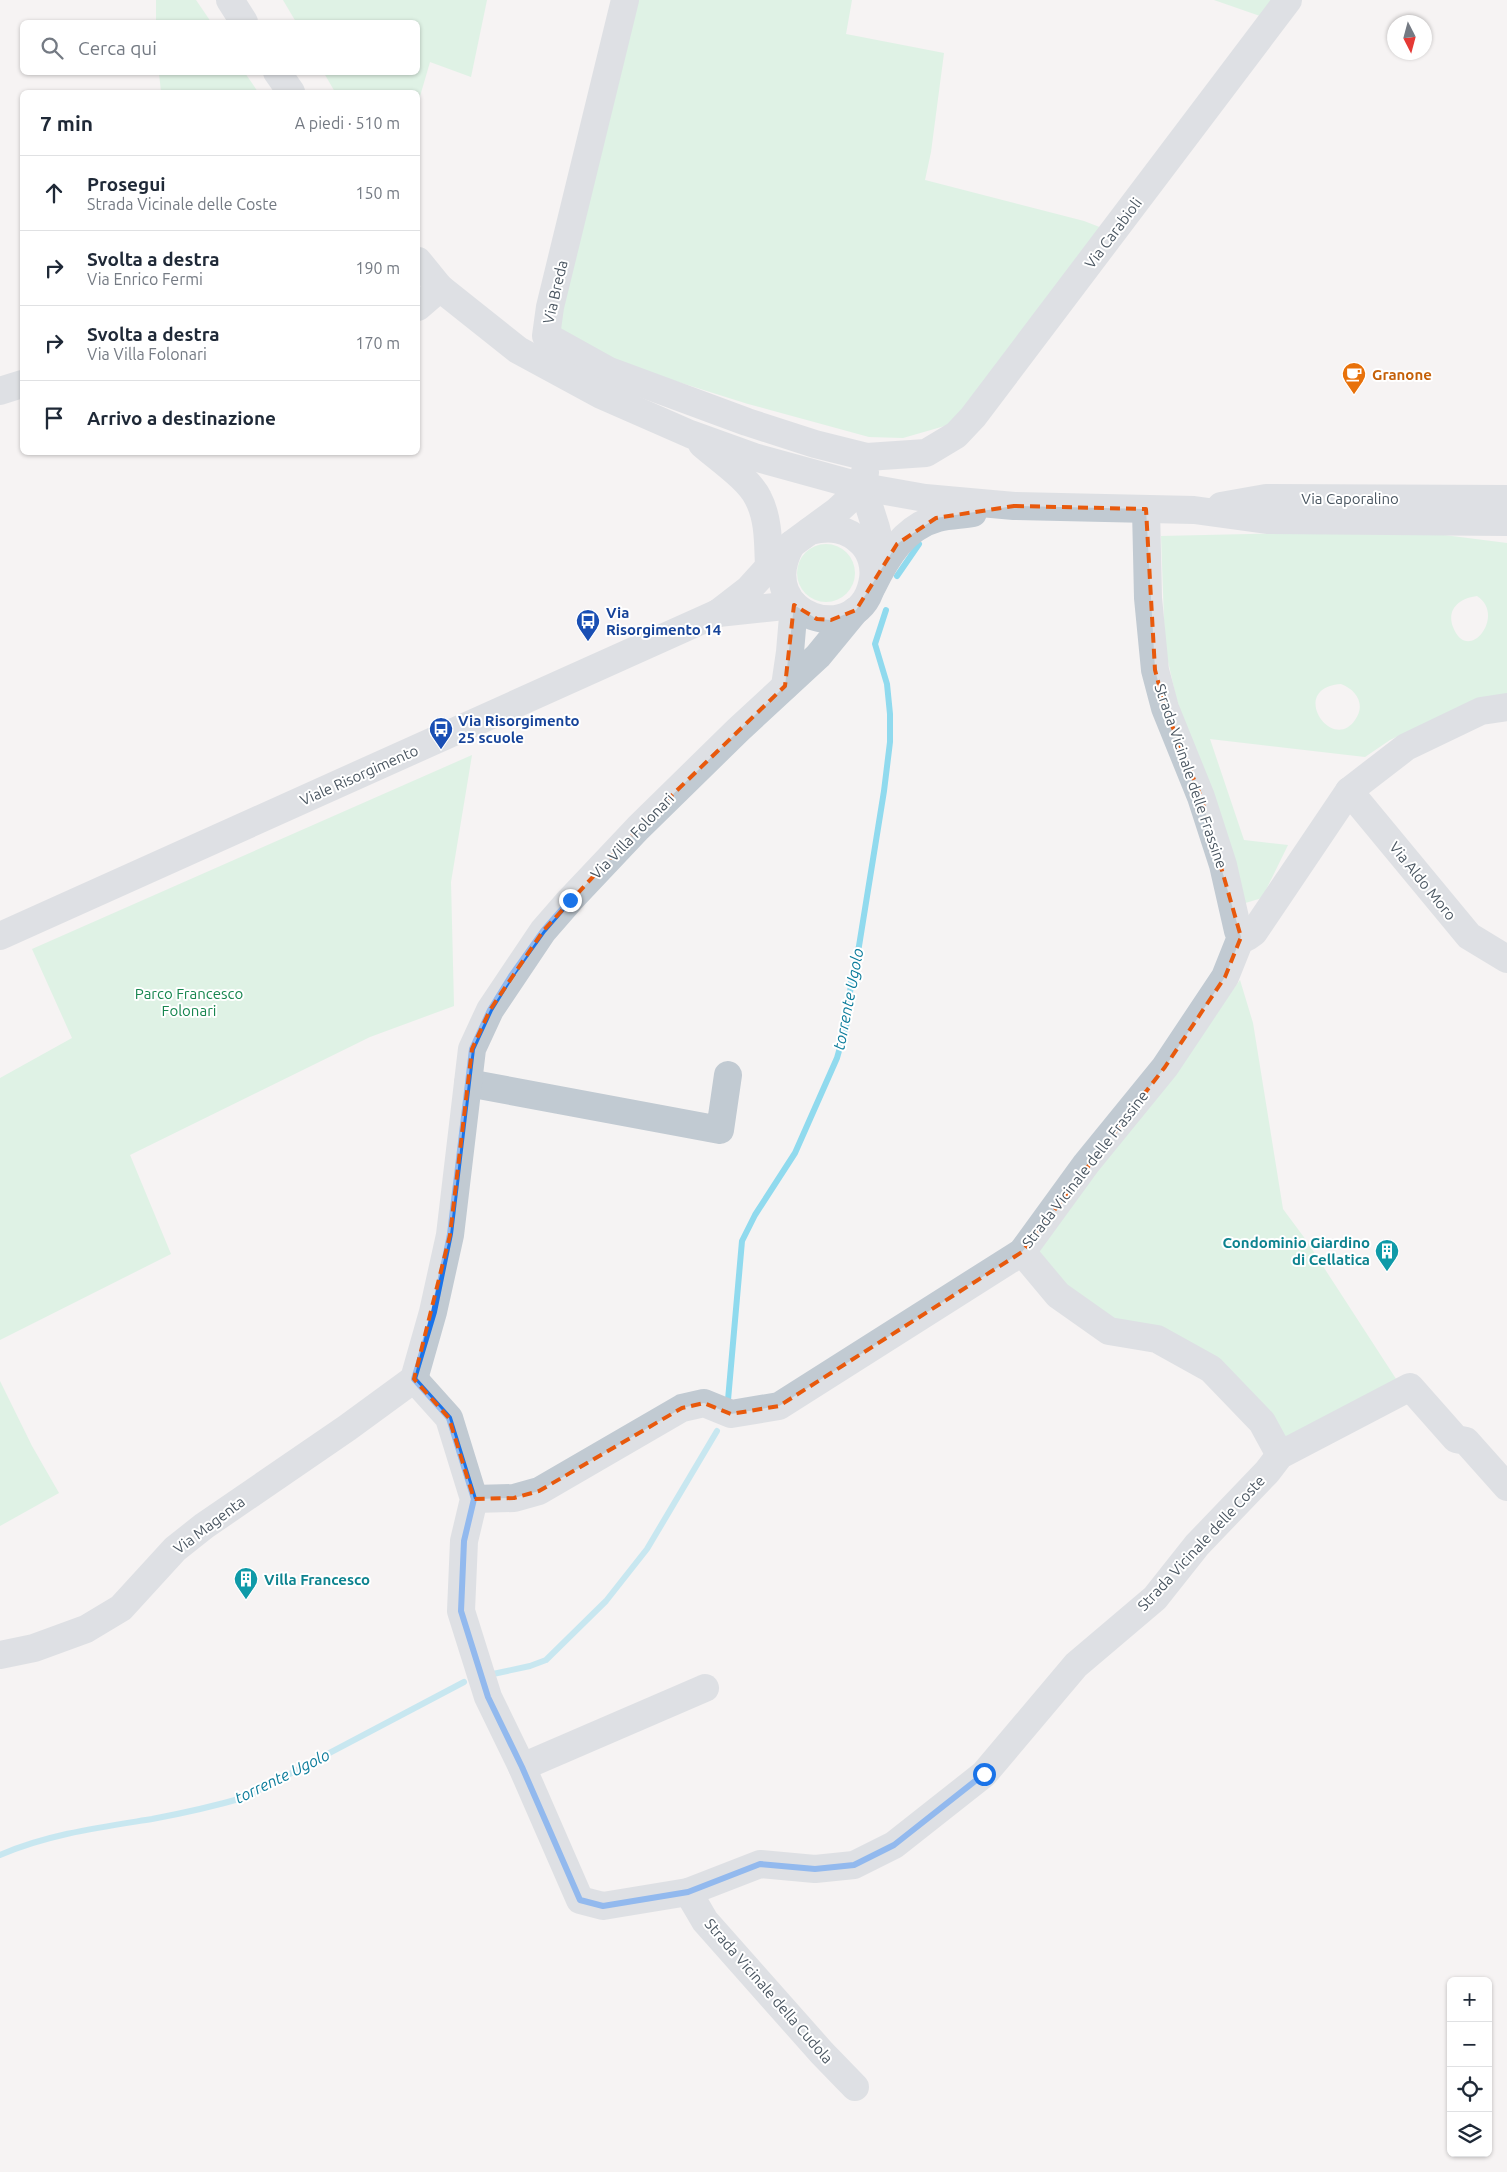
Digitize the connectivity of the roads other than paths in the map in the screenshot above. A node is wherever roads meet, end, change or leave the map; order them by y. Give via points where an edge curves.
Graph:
1 (230, 0) edge
2 (624, 0) edge
3 (1288, 0) edge
4 (243, 20) edge
5 (279, 75) edge
6 (290, 90) edge
7 (420, 263) edge
8 (440, 288) junction
9 (420, 305) edge
10 (20, 385) edge
11 (0, 391) edge
12 (690, 434) junction
13 (926, 453) joint
14 (867, 457) junction
15 (863, 487) junction
16 (1507, 499) edge
17 (1014, 506) junction
18 (1146, 509) junction
19 (1194, 510) junction
20 (1507, 522) edge
21 (801, 538) junction
22 (884, 562) junction
23 (768, 567) junction
24 (872, 588) junction
25 (794, 605) junction
26 (854, 611) junction
27 (718, 613) junction
28 (785, 686) junction
29 (1507, 707) edge
30 (1350, 791) junction
31 (0, 936) edge
32 (1241, 937) junction
33 (1507, 959) edge
34 (728, 1075) dead end
35 (468, 1083) junction
36 (1022, 1252) junction
37 (414, 1379) junction
38 (1280, 1455) junction
39 (1507, 1487) edge
40 (474, 1499) junction
41 (4, 1654) edge
42 (705, 1688) dead end
43 (522, 1767) junction
44 (688, 1892) junction
45 (855, 2087) dead end

1 - 4 street
2 - 14 street, Via Breda via 550,307 546,336 618,375 747,422
3 - 13 street, Via Carabioli via 973,417 956,435
5 - 6 street
7 - 8 street
8 - 9 street
8 - 12 street via 518,350 601,395
10 - 11 street
12 - 15 street via 754,457
12 - 23 street via 758,496 764,513
13 - 14 street, Via Breda
14 - 15 street
15 - 17 street, Via Caporalino via 924,498
15 - 21 street, Viale Risorgimento
15 - 22 street
16 - 19 street, Via Caporalino via 1266,498
17 - 18 street, Via Caporalino
17 - 22 street via 936,518 903,539
18 - 19 street, Via Caporalino
18 - 32 street, Strada Vicinale delle Frassine via 1148,598 1155,670 1165,708 1201,797 1223,865
19 - 20 street, Via Caporalino via 1267,520
21 - 23 street, Viale Risorgimento
21 - 24 street via 824,528 839,529 853,535 872,558
21 - 25 street via 784,559 782,575 785,591
22 - 24 street
23 - 27 street, Viale Risorgimento via 749,589
24 - 26 street via 866,600
25 - 26 street via 817,619 831,620
25 - 27 street, Viale Risorgimento
25 - 28 street
26 - 28 street, Via Villa Folonari via 818,656
27 - 31 street, Viale Risorgimento
28 - 35 street, Via Villa Folonari via 638,828 543,931 490,1010 472,1049
29 - 30 street via 1481,711 1406,748
30 - 32 street via 1254,932
30 - 33 street, Via Aldo Moro via 1468,936
32 - 36 street, Strada Vicinale delle Frassine via 1226,977 1165,1067 1086,1164
34 - 35 street via 720,1130
35 - 37 street, Via Villa Folonari via 450,1234 434,1312
36 - 38 street via 1058,1295 1109,1331 1157,1339 1211,1369 1262,1422
36 - 40 street, Strada Vicinale delle Frassine via 779,1406 731,1414 704,1403 687,1406 539,1491 514,1498
37 - 40 street via 449,1418
37 - 41 street, Via Magenta via 204,1526 175,1549 121,1608 86,1629 34,1648
38 - 39 street via 1410,1387 1456,1439 1466,1441
38 - 44 street, Strada Vicinale delle Coste via 1197,1545 1155,1598 1076,1665 984,1774 894,1845 854,1865 815,1869 760,1864
40 - 43 street via 464,1541 461,1611 488,1697
42 - 43 street
43 - 44 street, Strada Vicinale delle Coste via 580,1900 603,1906
44 - 45 street, Strada Vicinale della Cudola via 705,1921

